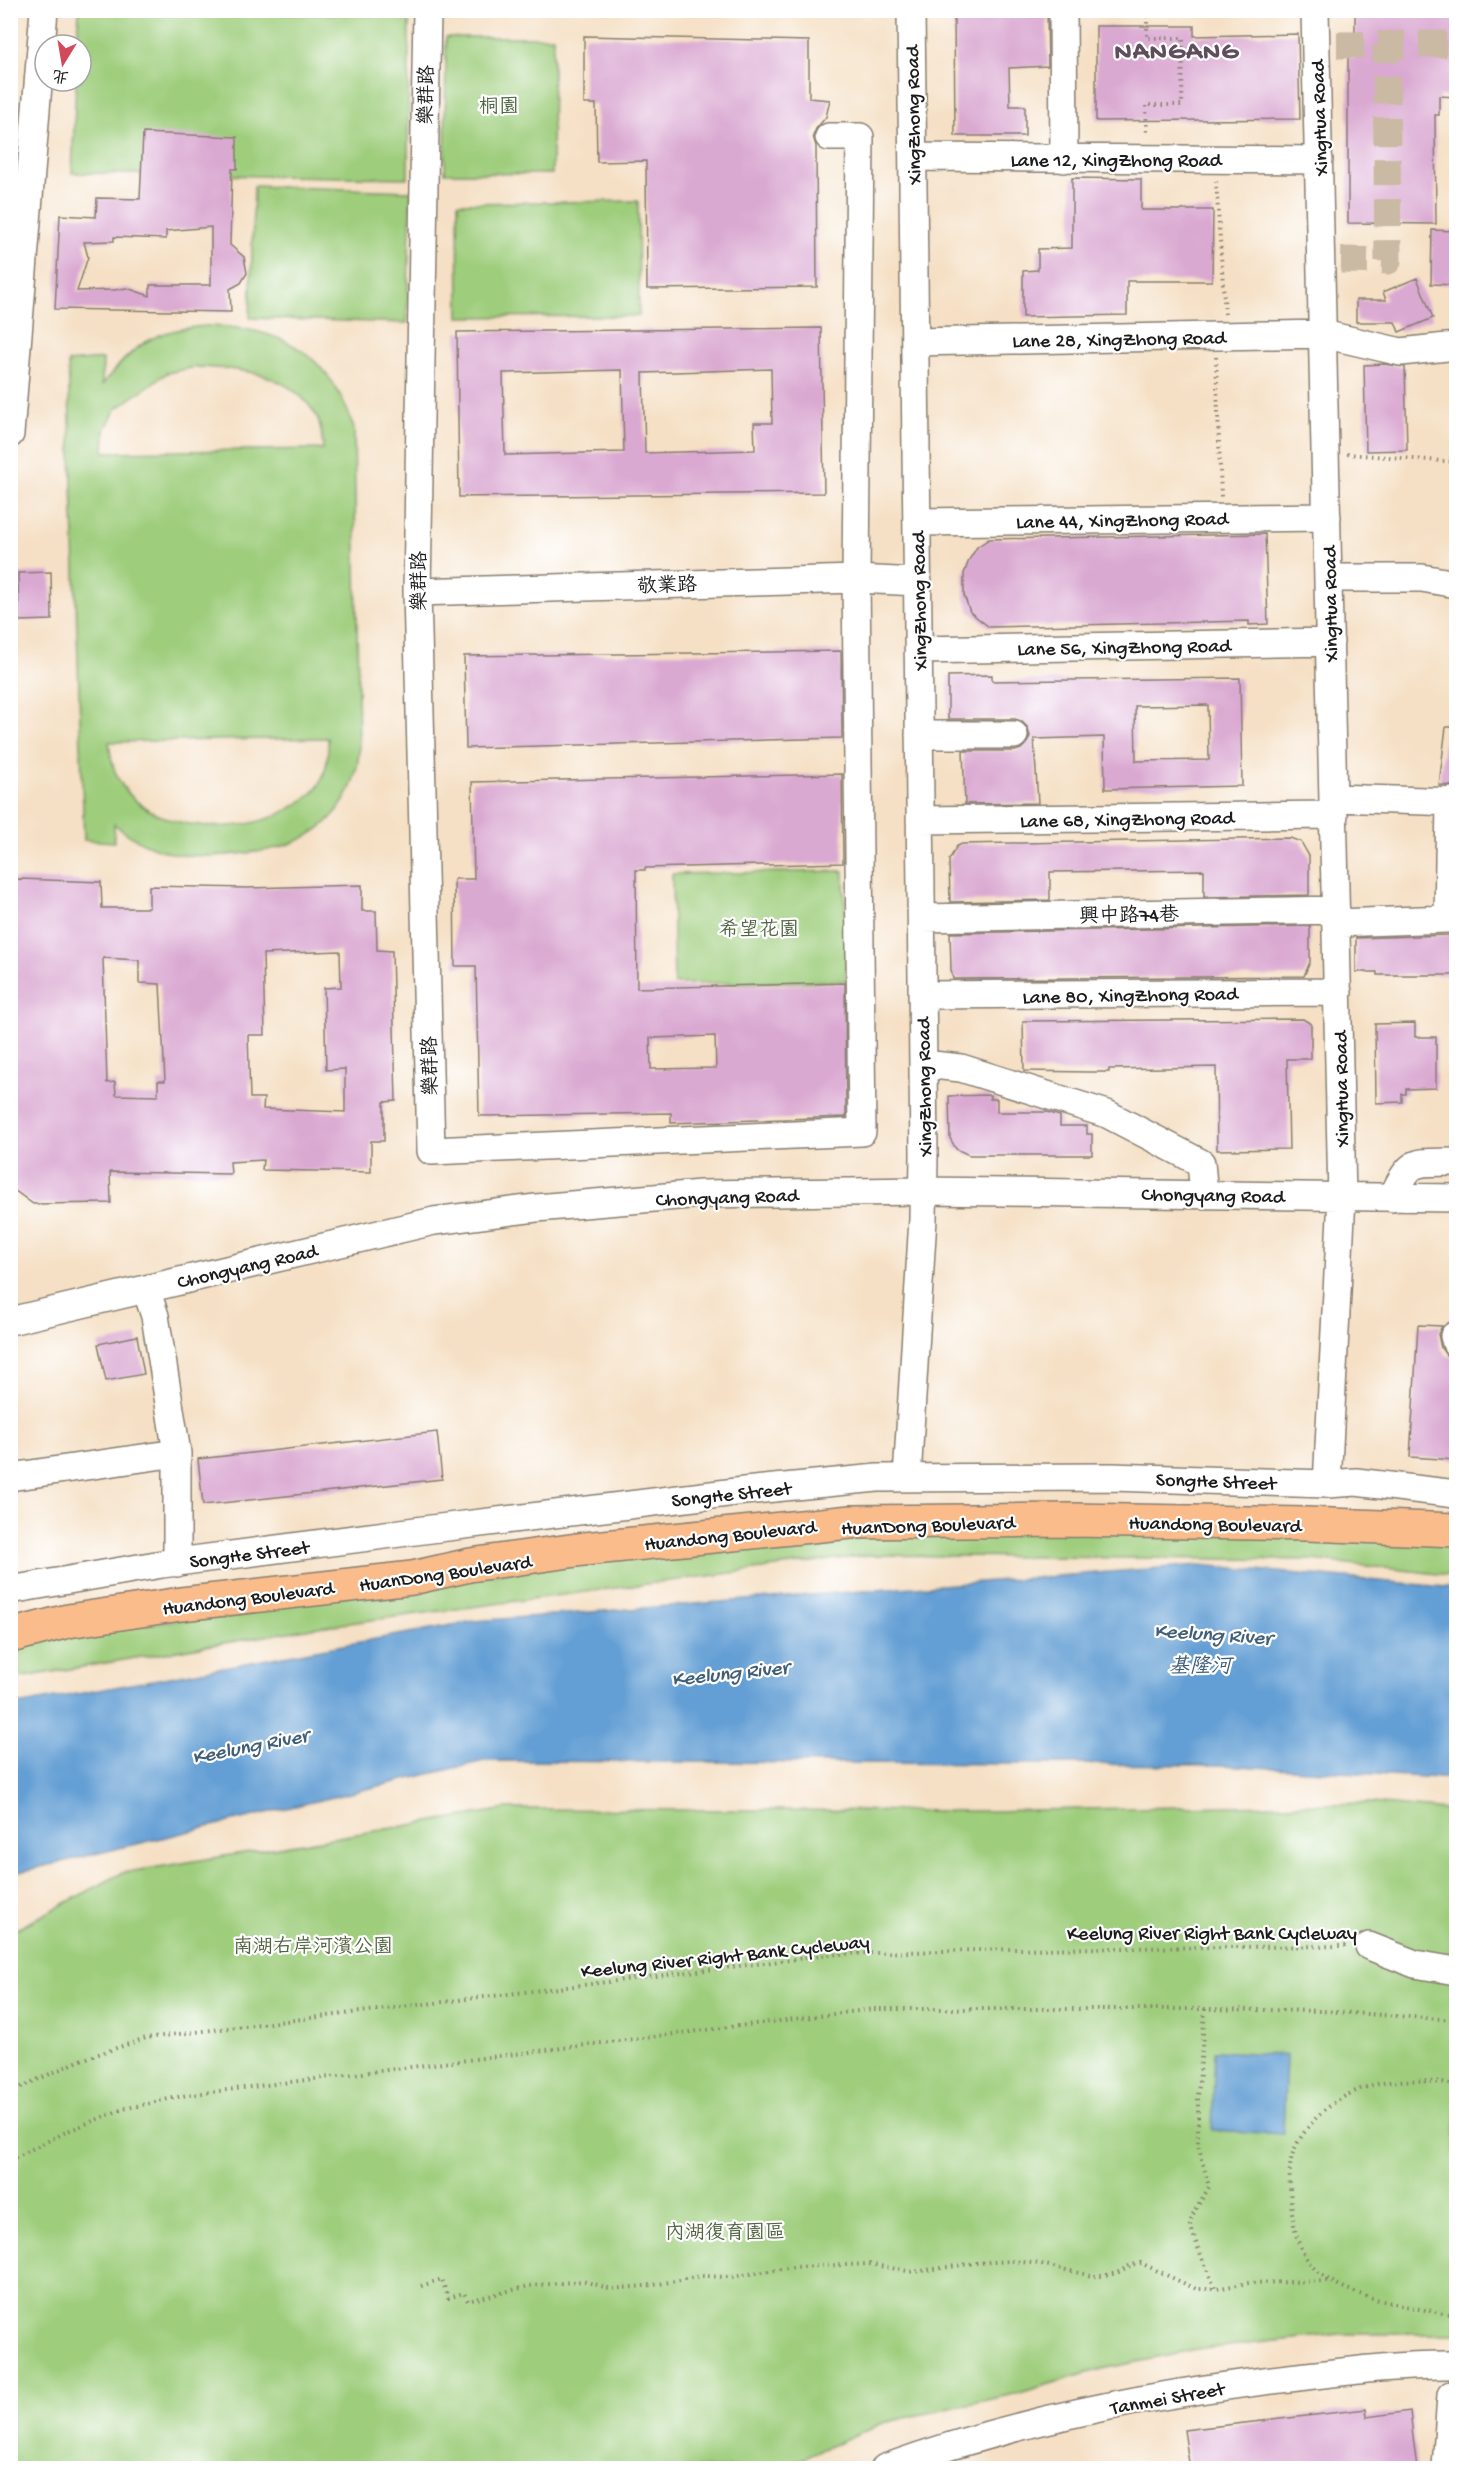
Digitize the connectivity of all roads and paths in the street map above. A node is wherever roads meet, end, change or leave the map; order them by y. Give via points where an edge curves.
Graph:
1 (44, 10) edge
2 (427, 10) edge
3 (910, 10) edge
4 (1063, 10) edge
5 (1147, 10) edge
6 (1315, 10) edge
7 (829, 137) dead end
8 (1147, 146) dead end
9 (913, 157) junction
10 (1064, 159) junction
11 (1215, 159) junction
12 (1319, 160) junction
13 (21, 162) edge
14 (1323, 334) junction
15 (1215, 336) junction
16 (915, 342) junction
17 (1456, 346) edge
18 (10, 434) edge
19 (1326, 453) junction
20 (1456, 462) edge
21 (1327, 517) junction
22 (1221, 518) junction
23 (917, 522) junction
24 (1329, 578) junction
25 (856, 579) junction
26 (918, 582) junction
27 (1456, 584) edge
28 (417, 592) junction
29 (1330, 642) junction
30 (919, 650) junction
31 (919, 735) junction
32 (1014, 735) dead end
33 (1453, 802) edge
34 (1334, 807) junction
35 (920, 820) junction
36 (1336, 917) junction
37 (923, 918) junction
38 (1452, 920) edge
39 (1338, 992) junction
40 (922, 995) junction
41 (923, 1064) junction
42 (1456, 1162) edge
43 (924, 1191) junction
44 (1203, 1194) junction
45 (1342, 1197) junction
46 (1392, 1197) junction
47 (1456, 1198) edge
48 (146, 1289) junction
49 (10, 1321) edge
50 (1456, 1336) edge
51 (1456, 1342) edge
52 (177, 1453) junction
53 (10, 1477) edge
54 (907, 1478) junction
55 (1327, 1484) junction
56 (1456, 1494) edge
57 (1456, 1530) edge
58 (177, 1563) junction
59 (10, 1590) edge
60 (10, 1636) edge
61 (1369, 1946) joint
62 (1456, 1971) edge
63 (1205, 2009) junction
64 (1456, 2020) edge
65 (1456, 2085) edge
66 (10, 2092) edge
67 (10, 2160) edge
68 (1331, 2281) junction
69 (421, 2286) dead end
70 (1215, 2289) junction
71 (1456, 2315) edge
72 (1456, 2365) edge
73 (1450, 2395) dead end
74 (885, 2469) edge
75 (1446, 2469) edge

1 - 13 street
2 - 28 street, 樂群路
3 - 9 street, XingZhong Road
4 - 10 street
5 - 8 path via 1147,38 1184,38 1182,105 1146,105
6 - 12 street, XingHua Road
7 - 25 street via 860,137
9 - 10 street, Lane 12, XingZhong Road
9 - 16 street, XingZhong Road
10 - 11 street, Lane 12, XingZhong Road
11 - 12 street, Lane 12, XingZhong Road
11 - 15 path via 1226,328 1215,329
12 - 14 street, XingHua Road
13 - 18 street
14 - 15 street, Lane 28, XingZhong Road
14 - 17 street, Lane 28, XingZhong Road via 1401,352
14 - 19 street, XingHua Road
15 - 16 street, Lane 28, XingZhong Road
15 - 22 path
16 - 23 street, XingZhong Road
19 - 20 path
19 - 21 street, XingHua Road
21 - 22 street, Lane 44, XingZhong Road
21 - 24 street, XingHua Road
22 - 23 street, Lane 44, XingZhong Road
23 - 26 street, XingZhong Road
24 - 27 street via 1422,578
24 - 29 street, XingHua Road
25 - 26 street, 敬業路
25 - 28 street, 敬業路
25 - 28 street, 樂群路 via 861,1132 431,1150
26 - 30 street, XingZhong Road
29 - 30 street, Lane 56, XingZhong Road
29 - 34 street, XingHua Road
30 - 31 street, XingZhong Road
31 - 32 street
31 - 35 street, XingZhong Road
33 - 34 street, Lane 68, XingZhong Road
33 - 38 street
34 - 35 street, Lane 68, XingZhong Road
34 - 36 street, XingHua Road
35 - 37 street, XingZhong Road
36 - 37 street, 興中路74巷
36 - 38 street, 興中路74巷
36 - 39 street, XingHua Road
37 - 40 street, XingZhong Road
39 - 40 street, Lane 80, XingZhong Road
39 - 45 street, XingHua Road
40 - 41 street, XingZhong Road
41 - 43 street, XingZhong Road
41 - 44 street via 961,1068 1107,1114 1201,1163
42 - 46 street via 1419,1162 1406,1170
43 - 44 street, Chongyang Road
43 - 48 street, Chongyang Road via 701,1194 536,1208 434,1221
43 - 54 street, XingZhong Road
44 - 45 street, Chongyang Road
45 - 46 street, Chongyang Road
45 - 55 street, XingHua Road
46 - 47 street, Chongyang Road
48 - 49 street, Chongyang Road
48 - 52 street via 155,1316
50 - 51 street
52 - 53 street
52 - 58 street
54 - 55 street, SongHe Street via 1112,1477
54 - 58 street, SongHe Street via 744,1491
55 - 56 street, SongHe Street via 1356,1482
57 - 60 highway, Huandong Boulevard via 1072,1520 828,1524 584,1549 470,1565 412,1578 181,1604 68,1621
58 - 59 street, SongHe Street
61 - 62 street via 1415,1964
61 - 66 path, Keelung River Right Bank Cycleway via 1012,1948 838,1954 146,2038 81,2060
63 - 64 path via 1322,2011
63 - 67 path via 874,2009 187,2095 123,2109
63 - 70 path via 1198,2144 1209,2187 1191,2220 1192,2234
65 - 68 path via 1400,2080 1366,2086 1333,2104 1307,2127 1292,2156 1289,2185 1293,2224 1303,2254
68 - 70 path via 1249,2283
68 - 71 path via 1400,2306
69 - 70 path via 442,2278 448,2298 464,2293 468,2301 529,2286 583,2281 612,2289 794,2267 869,2264 913,2272 1013,2261 1101,2276 1141,2263 1196,2289
72 - 74 street, Tanmei Street via 1264,2380 1161,2396 1053,2419 921,2455
73 - 75 street

